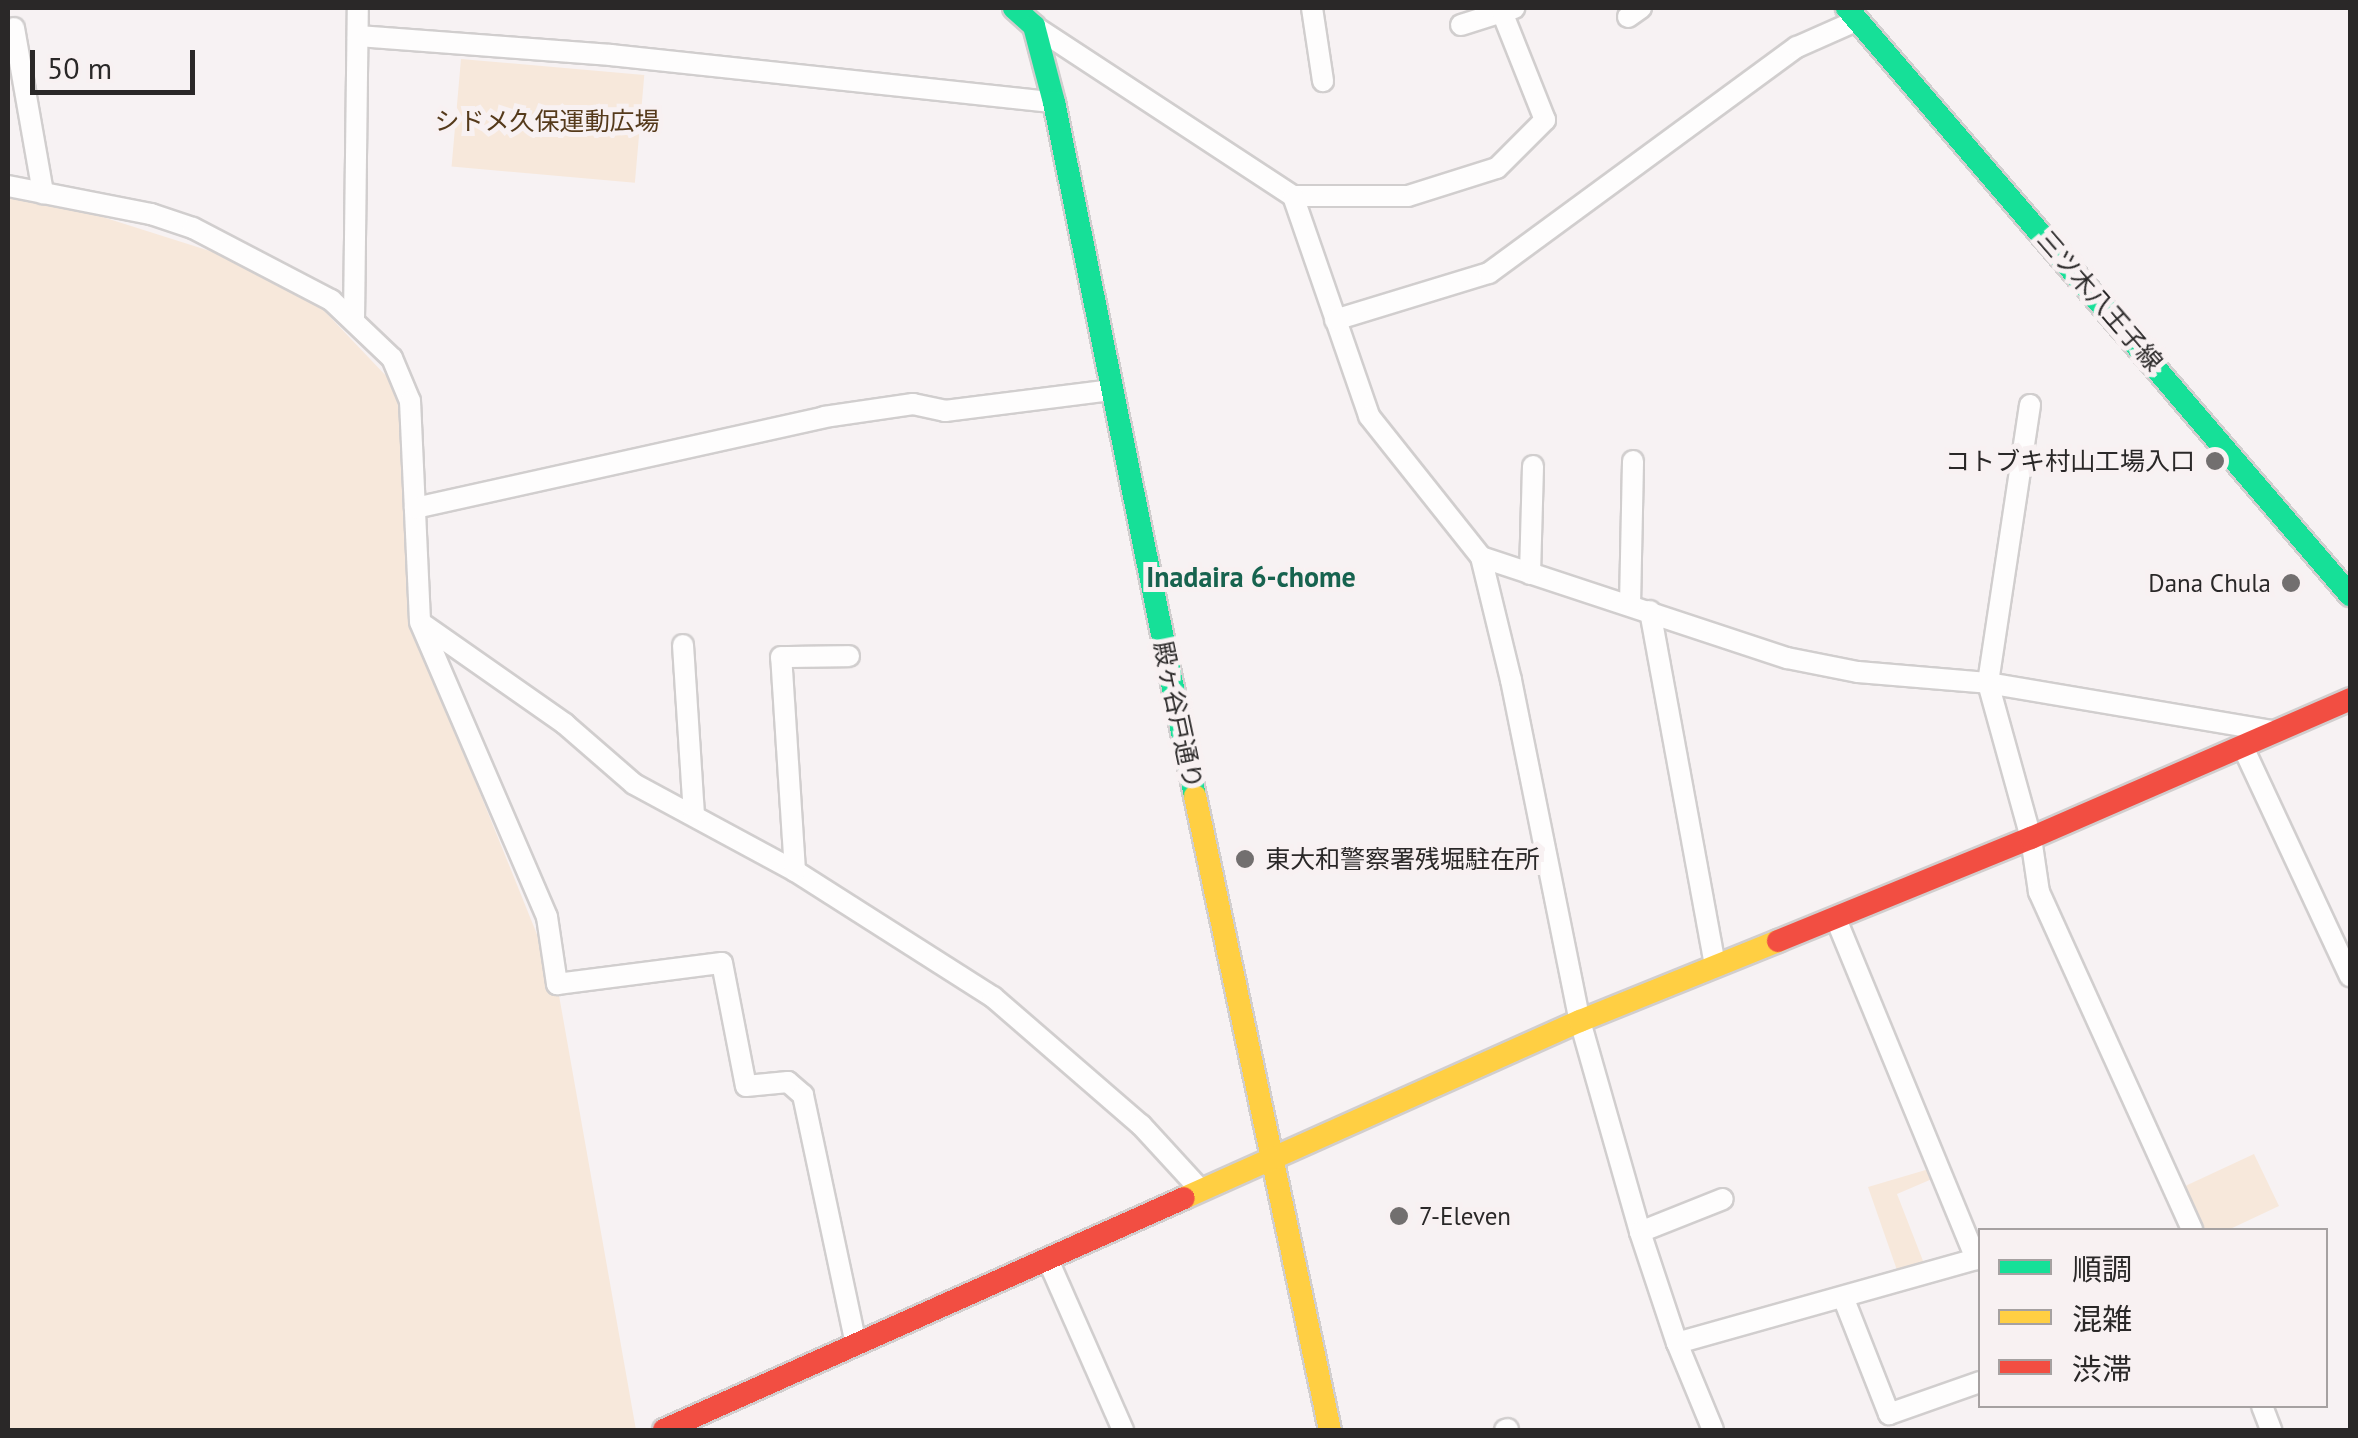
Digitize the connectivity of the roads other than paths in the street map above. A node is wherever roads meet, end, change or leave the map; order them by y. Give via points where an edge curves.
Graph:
1 (358, 8) edge
2 (1014, 8) edge
3 (1312, 8) edge
4 (1508, 10) edge
5 (1852, 14) edge
6 (1032, 17) edge
7 (1461, 24) dead end
8 (14, 28) dead end
9 (358, 36) junction
10 (1323, 81) dead end
11 (1054, 102) junction
12 (8, 186) edge
13 (43, 193) junction
14 (1293, 196) junction
15 (354, 320) junction
16 (1335, 320) junction
17 (1111, 390) junction
18 (2030, 406) dead end
19 (1633, 460) dead end
20 (1533, 466) dead end
21 (415, 508) junction
22 (1480, 557) junction
23 (1530, 574) junction
24 (2350, 595) edge
25 (1640, 608) junction
26 (420, 622) junction
27 (683, 645) dead end
28 (849, 656) dead end
29 (1988, 683) junction
30 (2350, 699) edge
31 (2278, 732) junction
32 (2243, 747) junction
33 (694, 814) junction
34 (2031, 838) junction
35 (795, 872) junction
36 (1836, 919) junction
37 (1716, 966) junction
38 (2350, 976) edge
39 (1580, 1021) junction
40 (1270, 1156) junction
41 (1198, 1188) junction
42 (1723, 1199) dead end
43 (2191, 1228) edge
44 (1640, 1232) junction
45 (1978, 1258) edge
46 (1048, 1260) junction
47 (1843, 1296) junction
48 (1677, 1343) junction
49 (856, 1346) junction
50 (1978, 1383) edge
51 (664, 1430) edge
52 (1123, 1430) edge
53 (1330, 1430) edge
54 (1713, 1430) edge

1 - 9 street
2 - 6 street
3 - 10 street
4 - 7 street
4 - 14 street via 1545,120 1497,168 1408,196
5 - 16 street via 1489,272
5 - 24 street, 三ツ木八王子線
6 - 11 street, 殿ヶ谷戸通り
6 - 14 street
8 - 13 street
9 - 11 street
9 - 15 street
11 - 17 street, 殿ヶ谷戸通り
12 - 13 street
13 - 15 street via 193,228 292,277
14 - 16 street
15 - 21 street via 392,358 408,388
16 - 22 street via 1369,416
17 - 21 street via 945,411 912,404 824,417
17 - 40 street, 殿ヶ谷戸通り
18 - 29 street
19 - 25 street
20 - 23 street
21 - 26 street
22 - 23 street
22 - 39 street
23 - 25 street
25 - 29 street via 1787,658 1858,672
25 - 37 street
26 - 33 street via 565,724 634,784
26 - 49 street via 547,917 557,984 722,963 746,1086 788,1082 802,1095
27 - 33 street
28 - 35 street via 781,657
29 - 31 street
29 - 34 street
30 - 31 street
31 - 32 street
32 - 34 street
32 - 38 street
33 - 35 street
34 - 36 street
34 - 43 street via 2039,892
35 - 41 street via 993,997 1141,1125
36 - 37 street
36 - 45 street
37 - 39 street
39 - 40 street
39 - 44 street
40 - 41 street
40 - 53 street, 殿ヶ谷戸通り
41 - 46 street
42 - 44 street
44 - 48 street
45 - 47 street
46 - 49 street
46 - 52 street
47 - 48 street
47 - 50 street via 1889,1414
48 - 54 street
49 - 51 street

